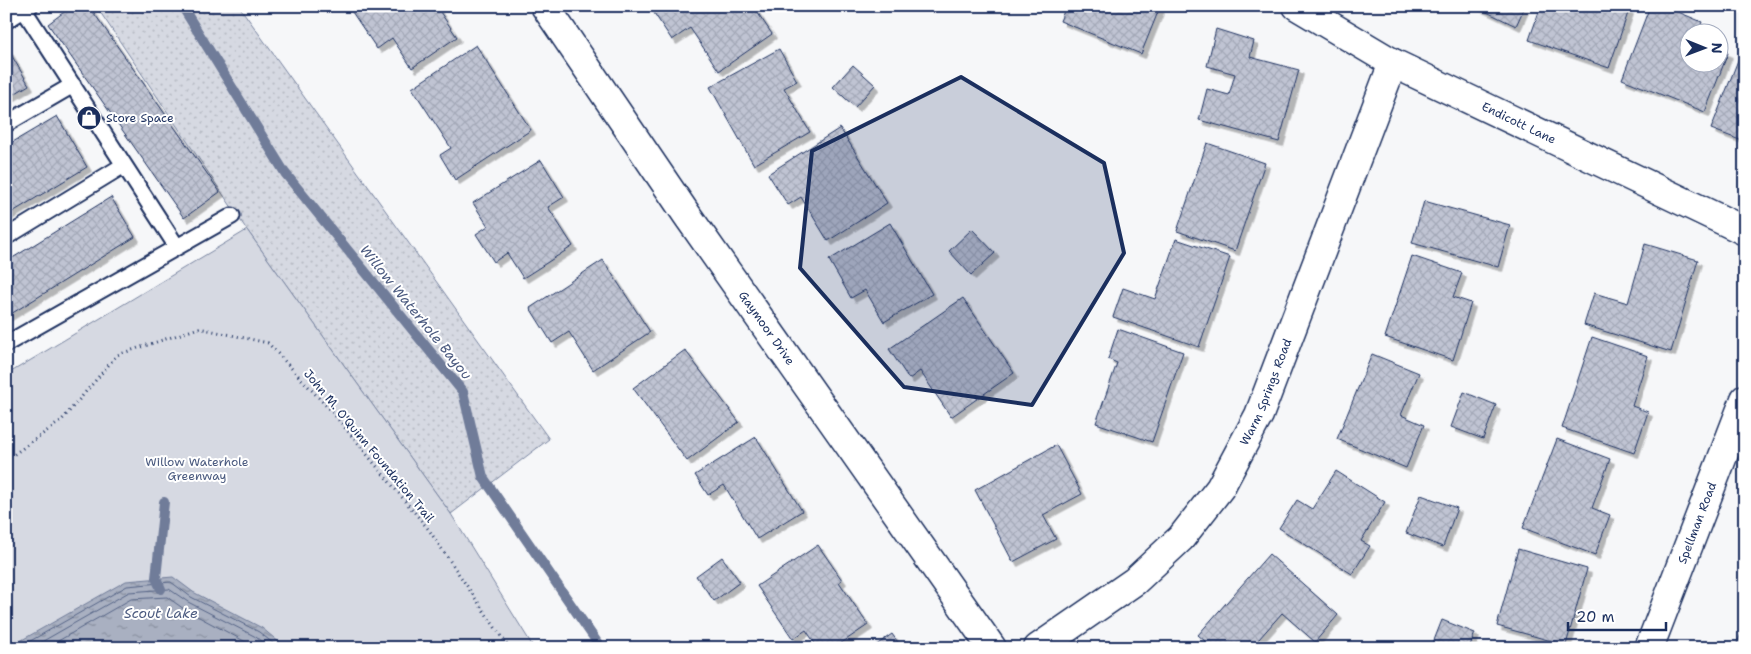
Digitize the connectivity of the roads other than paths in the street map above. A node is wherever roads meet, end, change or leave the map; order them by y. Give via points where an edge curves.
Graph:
1 (545, 6) edge
2 (1297, 6) edge
3 (26, 7) edge
4 (6, 21) edge
5 (1392, 63) junction
6 (73, 85) junction
7 (6, 124) edge
8 (124, 165) junction
9 (232, 216) dead end
10 (1745, 231) edge
11 (6, 237) edge
12 (177, 247) junction
13 (6, 344) edge
14 (1745, 398) edge
15 (992, 648) edge
16 (1038, 648) edge
17 (1649, 648) edge

1 - 15 street, Gaymoor Drive via 687,215
2 - 5 street, Endicott Lane
3 - 4 lane
3 - 6 lane
5 - 10 street, Endicott Lane
5 - 16 street, Warm Springs Road via 1259,415 1220,488 1181,538 1135,581
6 - 7 lane
6 - 8 lane
8 - 11 lane
8 - 12 lane
9 - 12 lane
12 - 13 lane
14 - 17 street, Spellman Road

